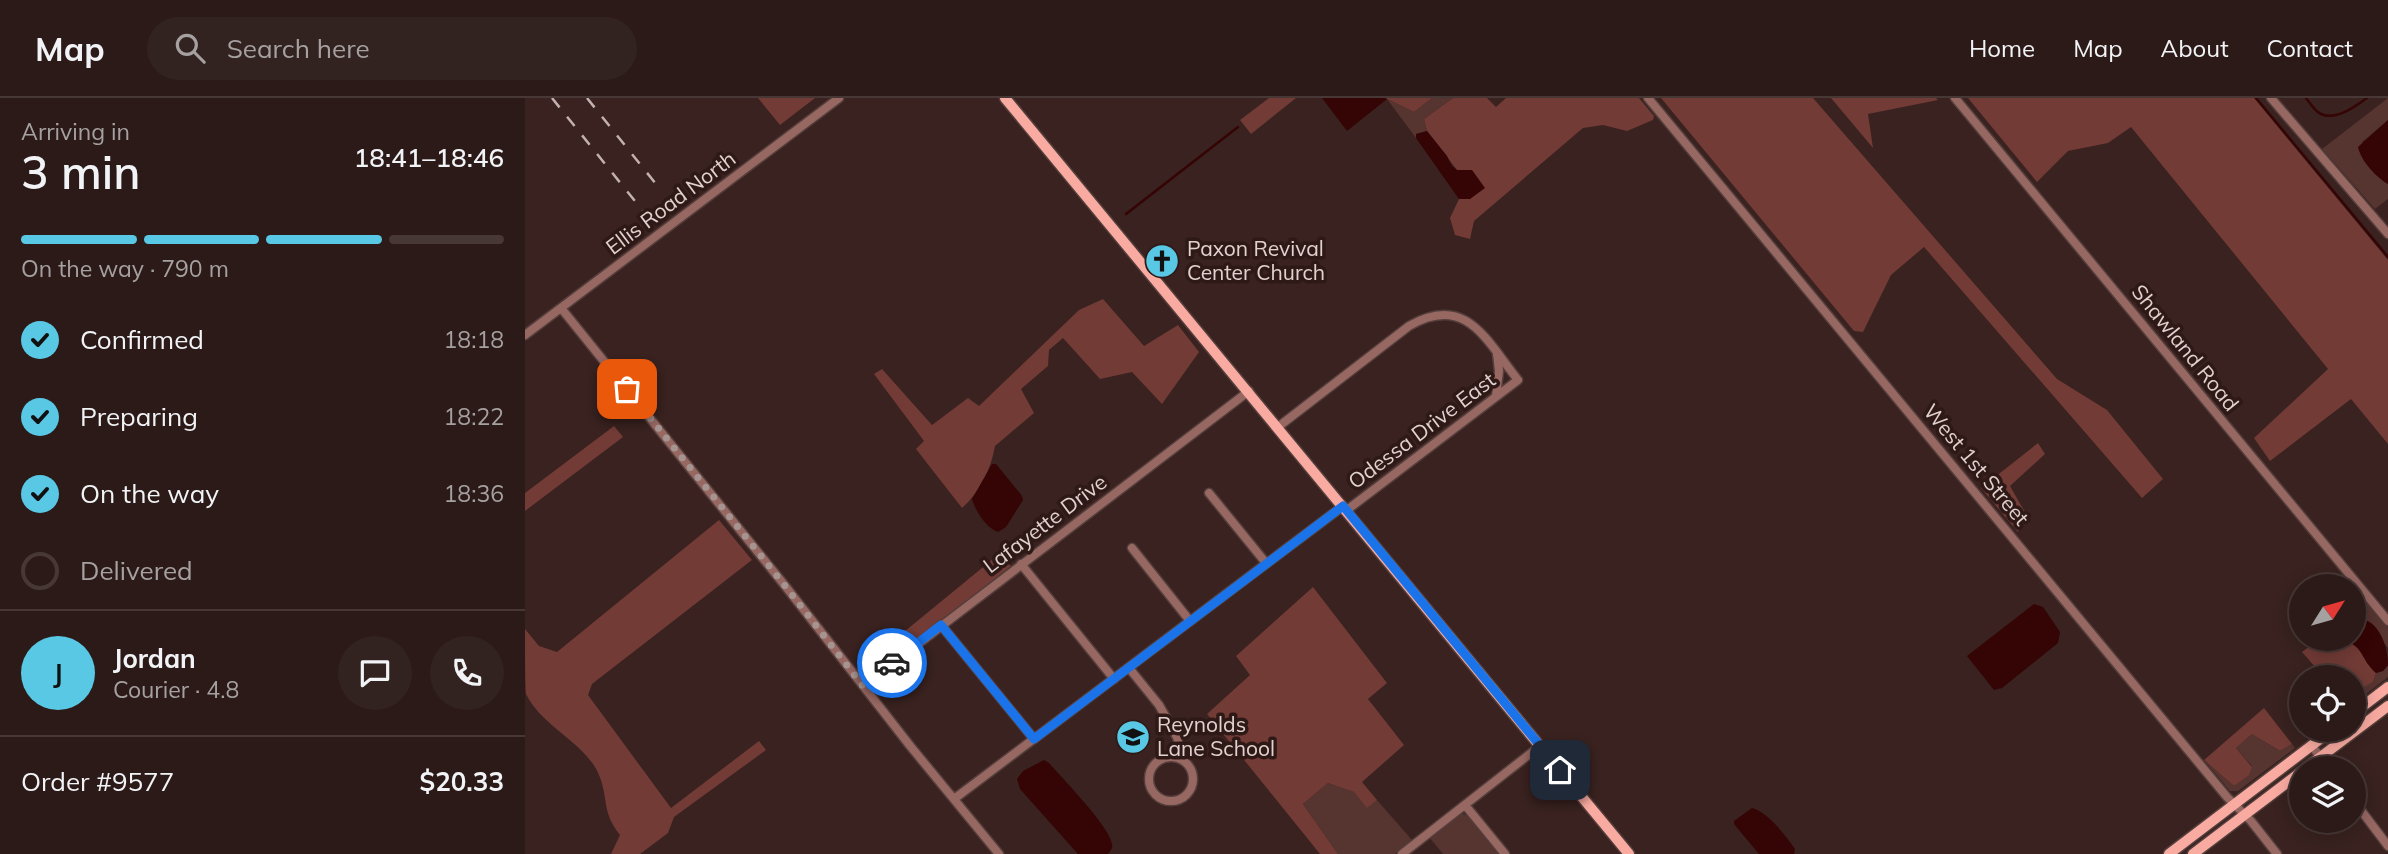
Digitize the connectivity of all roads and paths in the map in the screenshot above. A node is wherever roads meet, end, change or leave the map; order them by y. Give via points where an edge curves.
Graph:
1 (839, 98) edge
2 (1006, 98) edge
3 (1648, 98) edge
4 (1955, 98) edge
5 (2271, 98) edge
6 (2388, 234) edge
7 (561, 308) junction
8 (525, 335) edge
9 (1497, 354) junction
10 (1249, 391) junction
11 (1496, 396) junction
12 (1278, 427) junction
13 (1209, 493) dead end
14 (1345, 508) junction
15 (1132, 548) dead end
16 (1266, 563) junction
17 (1021, 564) junction
18 (1190, 621) junction
19 (2388, 621) edge
20 (941, 625) junction
21 (1129, 667) junction
22 (1114, 679) junction
23 (863, 686) junction
24 (2387, 689) edge
25 (2366, 704) edge
26 (2388, 706) edge
27 (1034, 739) junction
28 (2315, 742) edge
29 (2311, 745) junction
30 (1540, 746) junction
31 (2320, 756) edge
32 (2322, 756) edge
33 (1176, 757) junction
34 (2289, 781) edge
35 (954, 799) junction
36 (2234, 804) junction
37 (1465, 805) junction
38 (2245, 815) junction
39 (2366, 817) edge
40 (2388, 846) edge
41 (999, 854) edge
42 (1402, 854) edge
43 (1505, 854) edge
44 (1629, 854) edge
45 (2169, 854) edge
46 (2193, 854) edge
47 (2277, 854) edge

1 - 7 street, Ellis Road North
2 - 10 main road
3 - 36 street, West 1st Street
4 - 19 street, Shawland Road
5 - 6 street
7 - 8 street, Ellis Road North
7 - 23 street
9 - 11 street
9 - 11 street, Odessa Drive East via 1518,380
9 - 12 street via 1465,320 1443,314 1422,319
10 - 12 main road
10 - 17 street, Lafayette Drive
11 - 14 street, Odessa Drive East
12 - 14 main road
13 - 16 street
14 - 16 street, Odessa Drive East
14 - 30 main road
15 - 18 street
16 - 18 street, Odessa Drive East
17 - 20 street, Lafayette Drive
17 - 22 street
18 - 21 street, Odessa Drive East
20 - 23 street, Lafayette Drive
20 - 27 street
21 - 22 street, Odessa Drive East
21 - 33 street via 1178,739
22 - 27 street, Odessa Drive East
23 - 35 street
24 - 25 main road
26 - 32 main road
27 - 35 street, Odessa Drive East
28 - 29 main road
29 - 31 street
29 - 36 main road
30 - 37 street
30 - 44 main road
33 - 33 street via 1161,759 1149,775 1151,788 1168,800 1183,797 1192,785 1188,764
34 - 38 main road
35 - 41 street
36 - 38 street, West 1st Street
36 - 45 main road
37 - 42 street
37 - 43 street
38 - 46 main road
38 - 47 street, West 1st Street
39 - 40 street

